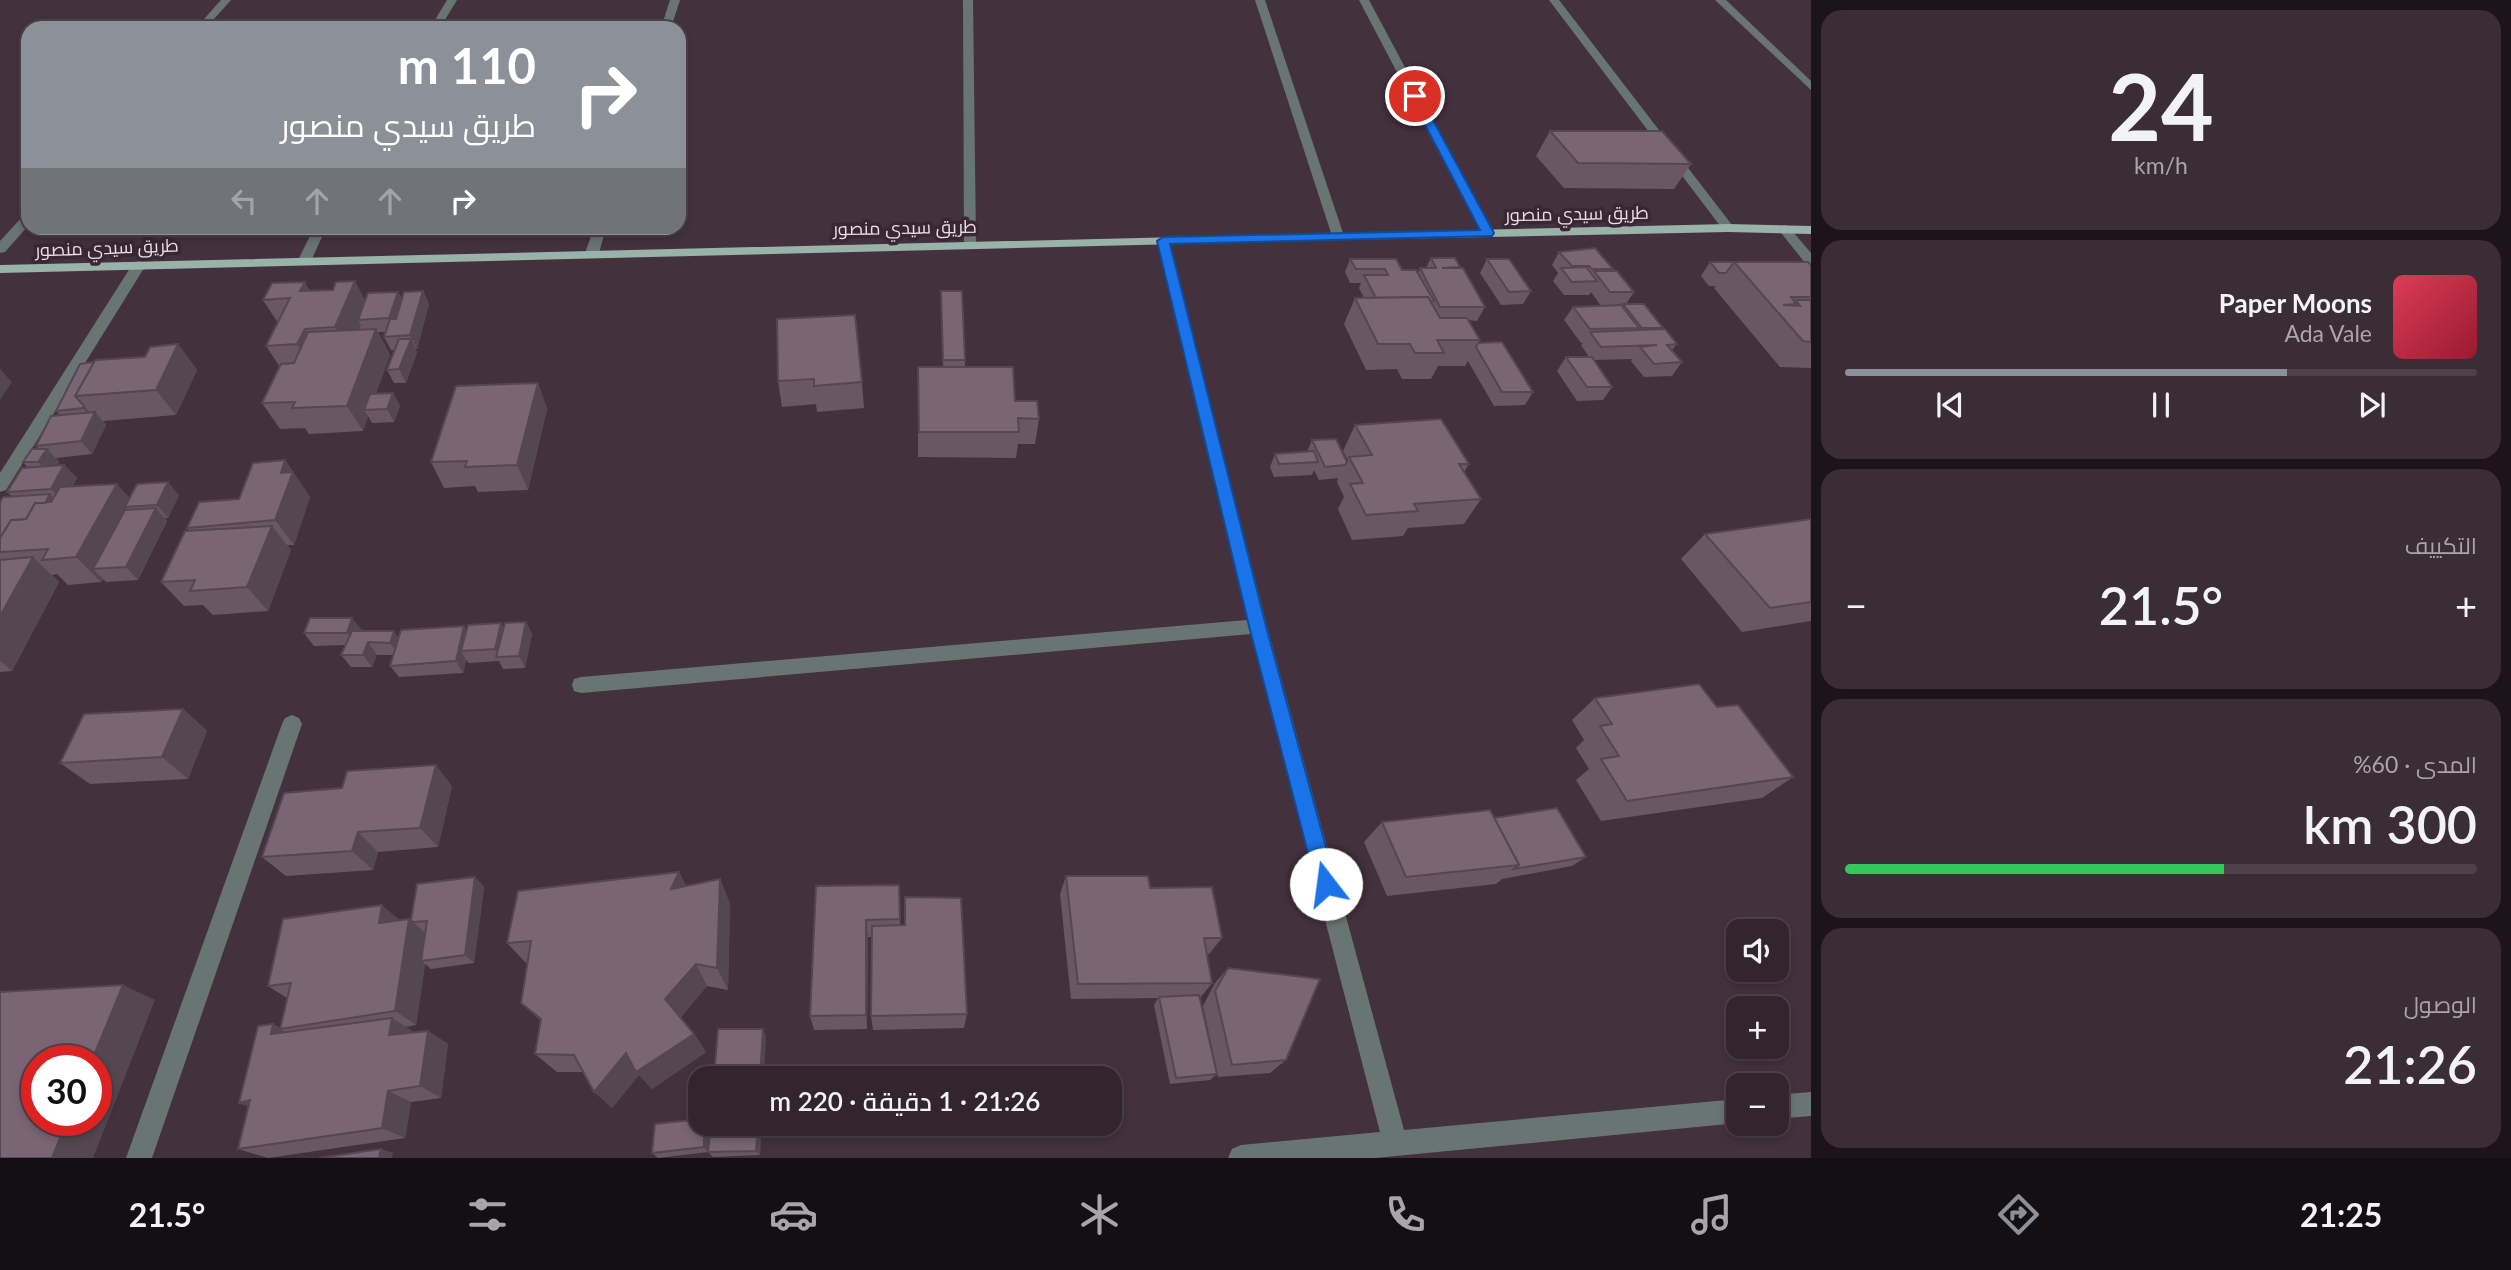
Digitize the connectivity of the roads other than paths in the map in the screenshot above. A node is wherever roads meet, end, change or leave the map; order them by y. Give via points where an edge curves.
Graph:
1 (226, 0) edge
2 (453, 0) edge
3 (675, 0) edge
4 (968, 0) edge
5 (1259, 0) edge
6 (1364, 0) edge
7 (1554, 0) edge
8 (1720, 0) edge
9 (207, 21) edge
10 (440, 21) edge
11 (668, 21) edge
12 (1811, 86) edge
13 (21, 226) edge
14 (1728, 228) junction
15 (1784, 229) junction
16 (1811, 230) edge
17 (1488, 233) junction
18 (317, 235) edge
19 (598, 235) edge
20 (1338, 236) junction
21 (1163, 241) junction
22 (970, 244) junction
23 (0, 249) edge
24 (592, 253) junction
25 (305, 260) junction
26 (1811, 261) edge
27 (139, 265) junction
28 (0, 269) edge
29 (0, 486) edge
30 (1258, 626) junction
31 (581, 685) dead end
32 (292, 724) dead end
33 (1811, 1104) edge
34 (1789, 1106) edge
35 (1726, 1112) edge
36 (1395, 1142) junction
37 (139, 1158) edge
38 (1241, 1158) edge

1 - 9 street
2 - 10 street
3 - 11 street
4 - 22 street
5 - 20 street
6 - 17 street
7 - 14 street
8 - 12 street
13 - 23 street
14 - 15 main road, طريق سيدي منصور
14 - 17 main road, طريق سيدي منصور
15 - 16 main road, طريق سيدي منصور
15 - 26 street
17 - 20 main road, طريق سيدي منصور
18 - 25 street
19 - 24 street
20 - 21 main road, طريق سيدي منصور
21 - 22 main road, طريق سيدي منصور
21 - 30 street
22 - 24 main road, طريق سيدي منصور
24 - 25 main road, طريق سيدي منصور
25 - 27 main road, طريق سيدي منصور
27 - 28 main road, طريق سيدي منصور
27 - 29 street
30 - 31 street
30 - 36 street
32 - 37 street
33 - 34 street
35 - 36 street
36 - 38 street

